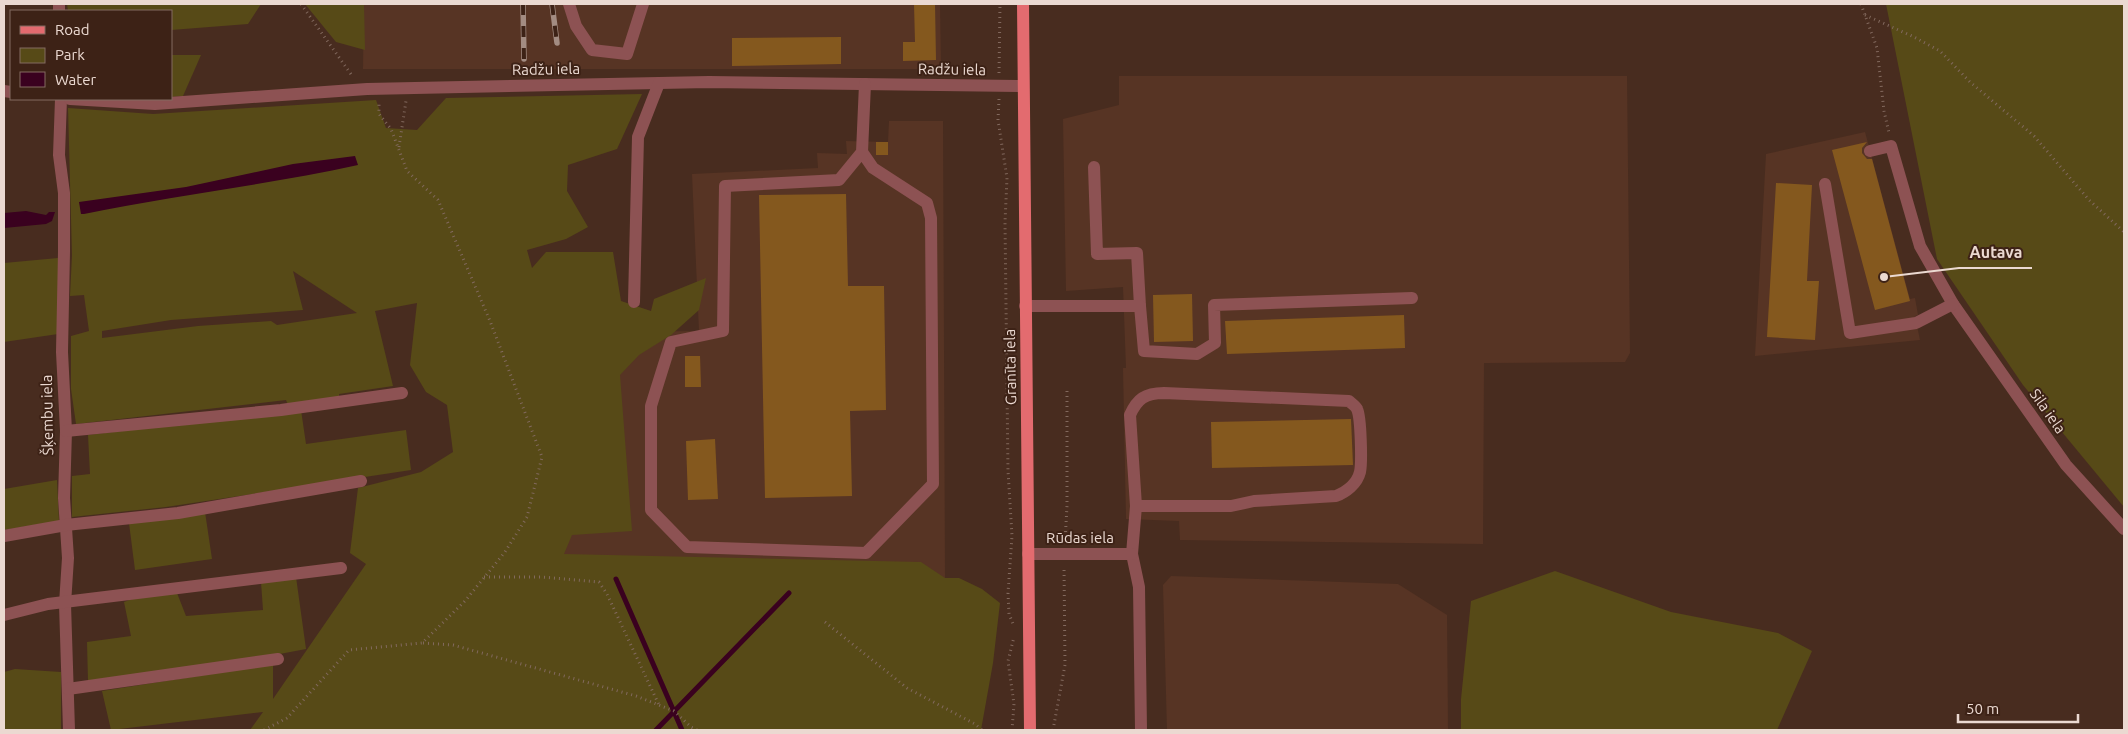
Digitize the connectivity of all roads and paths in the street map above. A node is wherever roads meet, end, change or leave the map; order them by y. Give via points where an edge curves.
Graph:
1 (301, 4) edge
2 (569, 4) edge
3 (643, 4) edge
4 (1000, 4) edge
5 (1023, 4) edge
6 (1862, 4) edge
7 (1865, 15) junction
8 (659, 83) junction
9 (865, 84) junction
10 (999, 86) junction
11 (1023, 86) junction
12 (408, 88) junction
13 (379, 89) junction
14 (362, 90) junction
15 (61, 100) edge
16 (87, 100) edge
17 (1892, 146) junction
18 (399, 147) junction
19 (1870, 151) dead end
20 (862, 152) junction
21 (1094, 167) dead end
22 (1825, 184) dead end
23 (2124, 232) edge
24 (1412, 298) dead end
25 (634, 302) dead end
26 (1953, 304) junction
27 (1025, 306) junction
28 (1140, 306) junction
29 (402, 393) dead end
30 (66, 431) junction
31 (360, 481) dead end
32 (1136, 506) junction
33 (66, 526) junction
34 (2124, 529) edge
35 (4, 536) edge
36 (1028, 554) junction
37 (1132, 554) junction
38 (340, 568) dead end
39 (484, 578) junction
40 (66, 604) junction
41 (4, 616) edge
42 (825, 622) dead end
43 (422, 643) junction
44 (278, 659) dead end
45 (68, 689) junction
46 (660, 706) junction
47 (69, 730) edge
48 (264, 730) edge
49 (697, 730) edge
50 (982, 730) edge
51 (1012, 730) edge
52 (1030, 730) edge
53 (1141, 730) edge

1 - 14 path
2 - 3 street via 576,26 592,50 627,54
4 - 10 path
5 - 11 main road, Granīta iela
6 - 7 path
7 - 17 path via 1877,48 1884,111
7 - 23 path via 1940,51 1970,82 2034,136 2089,200
8 - 9 street, Radžu iela
8 - 12 street, Radžu iela
8 - 25 street via 638,137
9 - 10 street, Radžu iela
9 - 20 street
10 - 11 street, Radžu iela
10 - 51 path via 998,120 1007,178 1008,472 1012,536 1008,593 1009,614 1014,624 1008,661 1014,704
11 - 27 main road, Granīta iela
12 - 13 street, Radžu iela
12 - 18 path
13 - 14 street, Radžu iela
13 - 18 path via 379,114
14 - 16 street, Radžu iela via 155,104
15 - 30 street, Šķembu iela via 59,155 64,193 62,352
17 - 19 street
17 - 26 street, Sila iela via 1920,246
18 - 39 path via 407,171 438,200 490,321 542,457 526,517 505,552
20 - 20 street via 873,168 927,203 931,218 933,484 866,553 687,547 652,510 651,406 672,342 723,331 725,186 839,180
21 - 28 street via 1097,254 1138,253
22 - 26 street via 1850,333 1916,323
24 - 28 street via 1214,305 1214,343 1197,354 1144,351
26 - 34 street, Sila iela via 2066,465
27 - 28 street
27 - 36 main road, Granīta iela
29 - 30 street via 282,410
30 - 33 street, Šķembu iela
31 - 33 street via 178,513
32 - 32 street via 1130,415 1142,396 1164,393 1349,402 1357,408 1360,473 1352,486 1336,496 1254,501 1237,506
32 - 37 street
33 - 35 street
33 - 40 street, Šķembu iela
36 - 37 street, Rūdas iela
36 - 52 main road, Granīta iela
37 - 53 street via 1139,587
38 - 40 street
39 - 43 path
39 - 46 path via 542,577 599,582
40 - 41 street via 48,604
40 - 45 street, Šķembu iela
42 - 50 path via 907,688
43 - 46 path via 453,645 636,696
43 - 48 path via 349,650 287,718
44 - 45 street
45 - 47 street, Šķembu iela
46 - 49 path via 674,711

